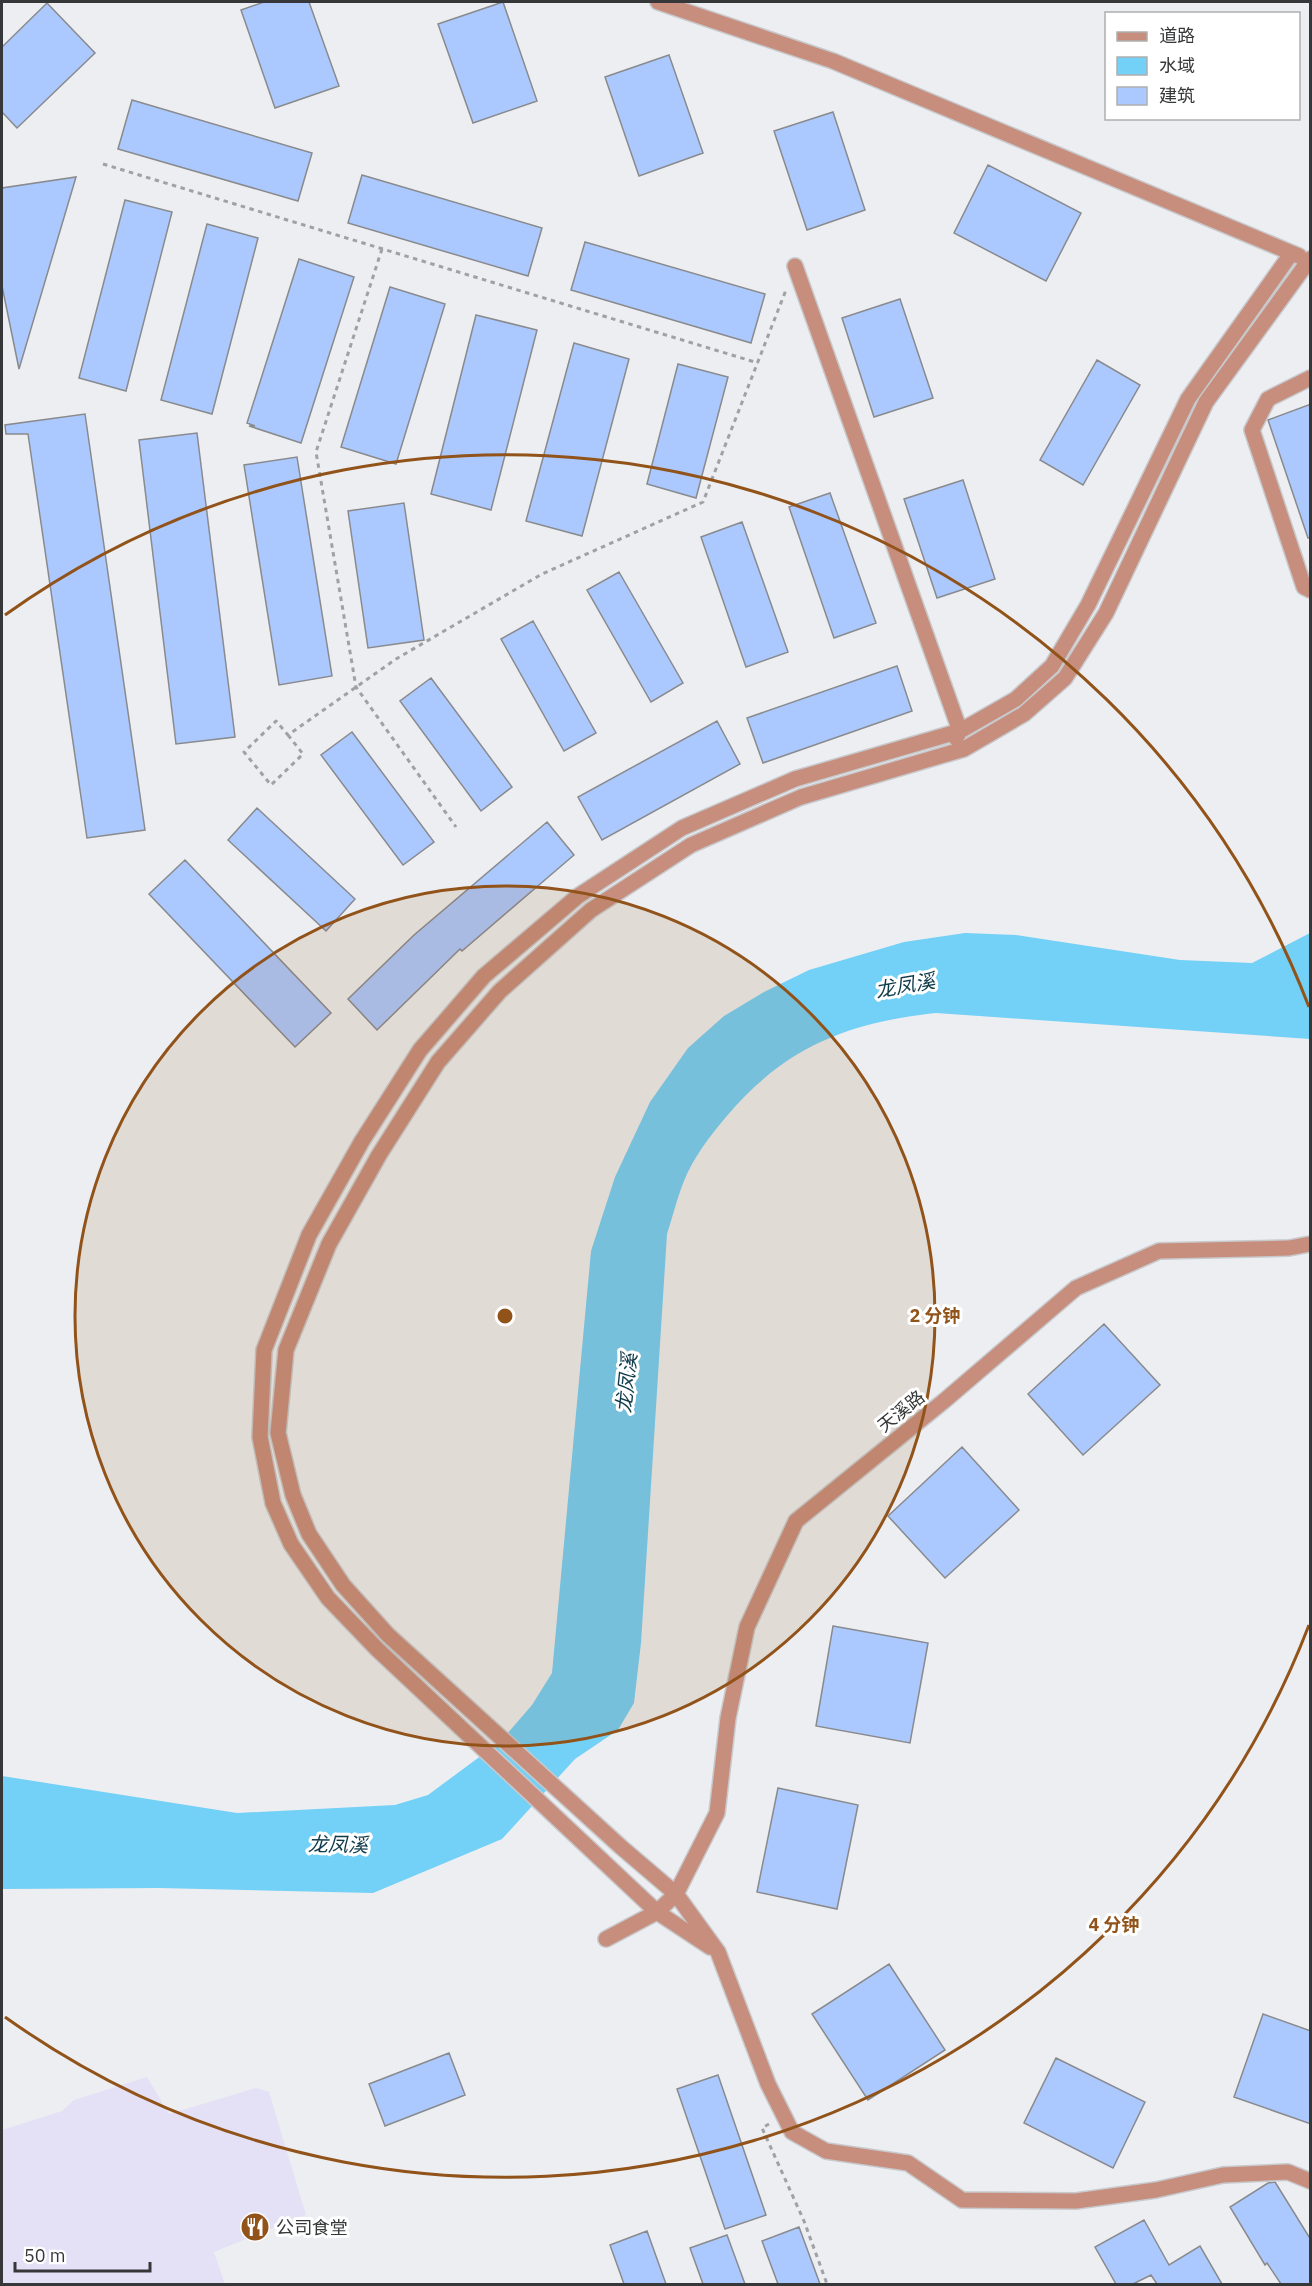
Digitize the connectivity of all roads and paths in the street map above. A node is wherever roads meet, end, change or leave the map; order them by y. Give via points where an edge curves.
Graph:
1 (658, 2) edge
2 (103, 164) dead end
3 (382, 249) junction
4 (1291, 254) junction
5 (1310, 259) edge
6 (795, 266) joint
7 (758, 363) junction
8 (1311, 378) edge
9 (1311, 590) edge
10 (356, 687) junction
11 (960, 731) junction
12 (288, 735) junction
13 (981, 739) junction
14 (951, 753) junction
15 (456, 827) dead end
16 (1311, 1244) edge
17 (676, 1894) junction
18 (657, 1912) junction
19 (606, 1940) dead end
20 (718, 1952) junction
21 (785, 2117) junction
22 (1311, 2181) edge
23 (827, 2284) edge

1 - 4 street via 833,61
2 - 3 path
3 - 7 path
3 - 10 path via 316,452
4 - 5 street
4 - 11 street via 1188,399 1088,606 1052,666 1016,699
5 - 13 street via 1206,402 1106,614 1065,678 1024,714
6 - 7 path
6 - 11 street
7 - 10 path via 704,502 542,573
8 - 9 street via 1268,399 1252,430 1304,587
10 - 12 path
10 - 15 path
11 - 13 street
11 - 14 street
11 - 18 street via 795,779 682,828 578,896 492,969 420,1050 362,1141 309,1235 264,1350 260,1437 273,1503 291,1544 328,1598 377,1649
12 - 12 path via 276,721 244,752 271,785 303,754
13 - 14 street
14 - 17 street via 801,797 691,845 591,910 500,991 438,1062 379,1155 329,1244 286,1350 278,1433 292,1495 309,1534 343,1585 387,1635
16 - 17 street, 天溪路 via 1159,1251 1076,1288 796,1521 747,1627 728,1718 717,1813
17 - 18 street
17 - 20 street
18 - 19 street
18 - 20 street
20 - 21 street via 768,2084
21 - 22 street via 792,2132 826,2151 908,2163 962,2200 1076,2201 1156,2190 1223,2175 1288,2172
21 - 23 path via 762,2128

